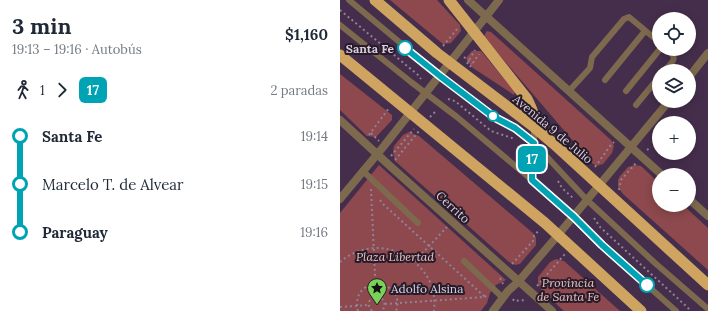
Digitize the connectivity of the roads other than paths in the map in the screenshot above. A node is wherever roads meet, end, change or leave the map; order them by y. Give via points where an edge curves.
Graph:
1 (349, 0) edge
2 (375, 0) edge
3 (449, 0) edge
4 (468, 0) edge
5 (499, 0) edge
6 (486, 16) junction
7 (340, 25) edge
8 (646, 31) junction
9 (474, 32) junction
10 (652, 36) edge
11 (708, 53) edge
12 (340, 55) edge
13 (654, 56) edge
14 (450, 63) junction
15 (696, 68) edge
16 (440, 76) junction
17 (605, 80) dead end
18 (652, 86) edge
19 (428, 90) junction
20 (626, 90) dead end
21 (569, 91) junction
22 (636, 105) dead end
23 (663, 108) edge
24 (411, 112) junction
25 (340, 120) edge
26 (534, 127) junction
27 (534, 143) junction
28 (631, 147) junction
29 (377, 155) junction
30 (654, 168) edge
31 (364, 172) junction
32 (532, 180) junction
33 (600, 186) junction
34 (340, 199) edge
35 (585, 204) junction
36 (696, 205) edge
37 (708, 216) edge
38 (574, 217) junction
39 (418, 222) dead end
40 (558, 235) junction
41 (464, 261) dead end
42 (518, 282) junction
43 (708, 285) edge
44 (506, 294) junction
45 (708, 309) edge
46 (493, 311) edge
47 (552, 311) edge
48 (641, 311) edge
49 (676, 311) edge

1 - 16 lane
2 - 14 highway, Avenida 9 de Julio
3 - 9 highway
4 - 6 street
5 - 6 street
6 - 9 street
6 - 21 street
7 - 19 lane via 411,82
8 - 10 lane
8 - 17 lane
8 - 21 lane via 629,17 624,19 592,57 590,68
9 - 14 street
9 - 26 highway via 527,99 534,114
11 - 15 street
12 - 24 highway
13 - 20 lane
14 - 16 street
14 - 26 highway, Avenida 9 de Julio
16 - 19 street
16 - 27 lane via 494,117 515,128
18 - 22 lane
19 - 24 street
19 - 32 lane
21 - 28 street
23 - 28 street
24 - 29 street
24 - 40 highway
25 - 29 street, Cerrito
26 - 27 lane
26 - 33 highway, Avenida 9 de Julio
27 - 32 lane
27 - 35 lane via 576,188
28 - 30 street
28 - 33 street
29 - 31 street
29 - 42 street, Cerrito
31 - 34 street
31 - 39 lane
32 - 38 lane
33 - 35 street
33 - 43 highway, Avenida 9 de Julio
35 - 38 street
35 - 45 lane via 601,213
36 - 37 street
38 - 40 street
38 - 49 lane
40 - 42 street
40 - 48 highway
41 - 44 lane via 492,287
42 - 44 street
42 - 47 street, Cerrito
44 - 46 street

